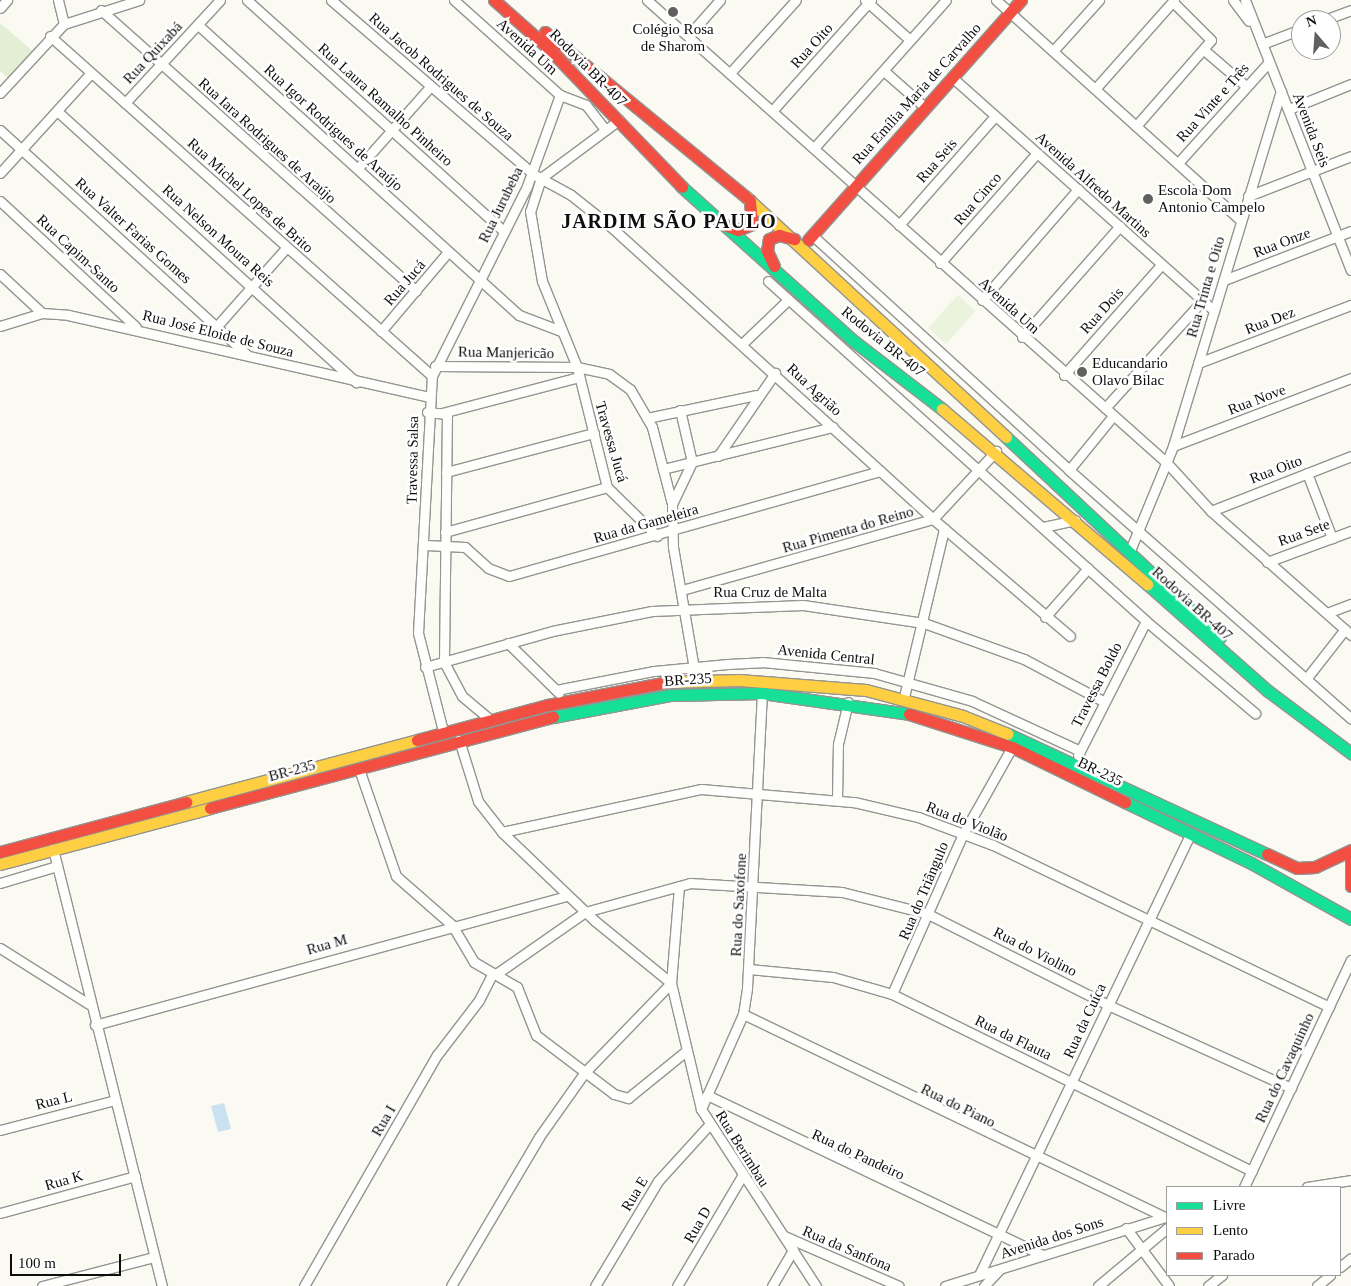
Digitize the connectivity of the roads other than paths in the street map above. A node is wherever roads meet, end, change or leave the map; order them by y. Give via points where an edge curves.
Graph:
1 (7, 0) edge
2 (58, 0) edge
3 (139, 0) edge
4 (220, 0) edge
5 (247, 0) edge
6 (331, 0) edge
7 (454, 0) edge
8 (494, 0) edge
9 (509, 0) edge
10 (647, 0) edge
11 (720, 0) edge
12 (796, 0) edge
13 (946, 0) edge
14 (996, 0) edge
15 (1021, 0) edge
16 (1099, 0) edge
17 (1233, 0) edge
18 (1245, 0) edge
19 (869, 1) edge
20 (1174, 1) edge
21 (124, 2) edge
22 (0, 8) edge
23 (102, 10) junction
24 (1010, 12) junction
25 (64, 24) junction
26 (198, 25) junction
27 (1255, 29) junction
28 (1291, 33) edge
29 (50, 36) junction
30 (688, 36) junction
31 (910, 40) junction
32 (1262, 44) junction
33 (1204, 50) junction
34 (1053, 51) junction
35 (1269, 62) junction
36 (161, 64) junction
37 (884, 70) junction
38 (91, 73) junction
39 (730, 74) junction
40 (954, 79) junction
41 (1351, 84) edge
42 (1246, 86) junction
43 (430, 87) junction
44 (1095, 89) junction
45 (1281, 91) junction
46 (0, 93) edge
47 (560, 94) junction
48 (125, 104) junction
49 (926, 108) junction
50 (1289, 109) junction
51 (56, 111) junction
52 (772, 111) junction
53 (995, 116) junction
54 (619, 120) junction
55 (1136, 126) junction
56 (605, 129) junction
57 (0, 130) edge
58 (393, 130) junction
59 (814, 148) junction
60 (22, 150) junction
61 (1036, 154) junction
62 (1351, 156) edge
63 (1178, 163) junction
64 (358, 168) junction
65 (1312, 171) junction
66 (0, 173) edge
67 (537, 176) junction
68 (856, 186) junction
69 (1078, 189) junction
70 (1248, 196) junction
71 (750, 200) junction
72 (0, 201) edge
73 (712, 218) junction
74 (1240, 220) junction
75 (899, 225) junction
76 (1120, 226) junction
77 (504, 231) junction
78 (1351, 231) edge
79 (810, 237) joint
80 (1337, 237) junction
81 (794, 239) junction
82 (286, 248) junction
83 (448, 252) junction
84 (940, 263) junction
85 (1161, 265) junction
86 (775, 268) junction
87 (1351, 270) edge
88 (0, 274) edge
89 (479, 279) junction
90 (1224, 280) junction
91 (768, 281) dead end
92 (253, 286) junction
93 (416, 291) junction
94 (788, 300) junction
95 (982, 300) junction
96 (1202, 301) junction
97 (1351, 305) edge
98 (1214, 311) junction
99 (42, 313) junction
100 (0, 326) edge
101 (217, 326) junction
102 (137, 328) junction
103 (381, 331) junction
104 (561, 331) junction
105 (1022, 337) junction
106 (744, 342) junction
107 (247, 355) junction
108 (1198, 363) junction
109 (435, 366) junction
110 (578, 372) junction
111 (775, 373) junction
112 (1064, 375) junction
113 (432, 376) junction
114 (1351, 378) edge
115 (359, 384) junction
116 (756, 395) junction
117 (429, 397) junction
118 (1105, 408) junction
119 (680, 410) junction
120 (427, 412) junction
121 (444, 414) junction
122 (1112, 417) junction
123 (647, 418) junction
124 (833, 427) junction
125 (594, 434) junction
126 (1173, 446) junction
127 (996, 451) junction
128 (718, 456) junction
129 (1351, 456) edge
130 (692, 462) junction
131 (1167, 463) junction
132 (663, 469) junction
133 (980, 469) junction
134 (1069, 470) junction
135 (880, 471) junction
136 (446, 472) junction
137 (1307, 473) junction
138 (607, 487) junction
139 (672, 504) junction
140 (1211, 510) junction
141 (933, 519) junction
142 (1075, 520) junction
143 (1043, 527) junction
144 (944, 529) junction
145 (672, 530) junction
146 (1351, 531) edge
147 (445, 532) junction
148 (1139, 533) junction
149 (657, 536) junction
150 (1332, 538) junction
151 (426, 545) junction
152 (445, 546) junction
153 (1129, 553) junction
154 (1267, 562) junction
155 (1088, 568) junction
156 (682, 590) junction
157 (1351, 604) edge
158 (685, 608) junction
159 (1327, 613) junction
160 (1045, 617) junction
161 (1146, 621) junction
162 (924, 623) junction
163 (1348, 632) edge
164 (1070, 636) dead end
165 (508, 643) junction
166 (444, 662) junction
167 (425, 667) junction
168 (695, 674) junction
169 (1306, 679) junction
170 (669, 682) junction
171 (908, 682) junction
172 (556, 690) junction
173 (762, 693) junction
174 (671, 695) junction
175 (904, 697) junction
176 (566, 701) junction
177 (848, 702) junction
178 (1103, 702) junction
179 (1255, 713) dead end
180 (1351, 719) edge
181 (491, 720) junction
182 (443, 731) junction
183 (459, 740) junction
184 (1351, 744) edge
185 (1012, 747) junction
186 (1080, 751) junction
187 (1351, 753) edge
188 (1074, 763) junction
189 (359, 769) junction
190 (756, 790) junction
191 (836, 800) junction
192 (502, 832) junction
193 (964, 834) junction
194 (1191, 834) junction
195 (53, 850) junction
196 (1351, 851) edge
197 (0, 852) edge
198 (0, 864) edge
199 (57, 866) junction
200 (0, 883) edge
201 (754, 884) junction
202 (679, 886) junction
203 (1351, 886) edge
204 (568, 896) junction
205 (585, 912) junction
206 (928, 914) junction
207 (1351, 919) edge
208 (1149, 922) junction
209 (452, 925) junction
210 (0, 948) edge
211 (1351, 960) edge
212 (749, 969) junction
213 (494, 974) junction
214 (670, 983) junction
215 (892, 994) junction
216 (89, 1004) junction
217 (1108, 1005) junction
218 (1329, 1008) junction
219 (743, 1014) junction
220 (95, 1024) junction
221 (686, 1051) junction
222 (585, 1072) junction
223 (1072, 1081) junction
224 (1291, 1088) junction
225 (707, 1095) junction
226 (115, 1100) junction
227 (701, 1109) junction
228 (709, 1125) junction
229 (0, 1130) edge
230 (1035, 1158) junction
231 (1252, 1171) junction
232 (135, 1176) junction
233 (742, 1176) junction
234 (1351, 1180) edge
235 (1244, 1186) edge
236 (1315, 1186) edge
237 (0, 1212) edge
238 (1166, 1217) edge
239 (1126, 1228) junction
240 (1166, 1229) edge
241 (999, 1234) junction
242 (784, 1236) junction
243 (793, 1250) junction
244 (1142, 1250) junction
245 (1043, 1255) junction
246 (154, 1257) junction
247 (1351, 1258) edge
248 (1341, 1266) edge
249 (1000, 1270) junction
250 (979, 1275) junction
251 (1221, 1276) edge
252 (1329, 1276) edge
253 (42, 1286) edge
254 (162, 1286) edge
255 (304, 1286) edge
256 (451, 1286) edge
257 (595, 1286) edge
258 (677, 1286) edge
259 (772, 1286) edge
260 (816, 1286) edge
261 (899, 1286) edge
262 (945, 1286) edge
263 (984, 1286) edge
264 (1098, 1286) edge
265 (1169, 1286) edge
266 (1208, 1286) edge
267 (1317, 1286) edge

1 - 22 street
2 - 25 street
3 - 21 street
4 - 26 street, Rua Quixabá
5 - 58 street, Rua Laura Ramalho Pinheiro
6 - 43 street, Rua Jacob Rodrigues de Souza
7 - 47 street, Avenida Um
8 - 54 main road, Rodovia BR-407
9 - 71 main road, Rodovia BR-407
10 - 30 street, Avenida Um
11 - 30 street
12 - 39 street
13 - 31 street
14 - 24 street
15 - 24 main road, Rua Emília Maria de Carvalho
16 - 34 street
17 - 27 street
18 - 27 street, Avenida Seis
19 - 31 street
19 - 52 street, Rua Oito
20 - 33 street via 1212,39
20 - 44 street
21 - 23 street
23 - 25 street
23 - 36 street, Rua Iara Rodrigues de Araújo
24 - 34 street
24 - 40 main road, Rua Emília Maria de Carvalho
25 - 29 street
26 - 36 street, Rua Quixabá
26 - 64 street, Rua Igor Rodrigues de Araújo
27 - 32 street, Avenida Seis
28 - 32 street
29 - 38 street, Rua Michel Lopes de Brito
29 - 46 street
30 - 39 street, Avenida Um
31 - 37 street
32 - 35 street, Avenida Seis
33 - 42 street
33 - 55 street
34 - 44 street
35 - 42 street, Rua Vinte e Três
35 - 45 street, Avenida Seis
36 - 48 street, Rua Quixabá
36 - 93 street, Rua Iara Rodrigues de Araújo
37 - 49 street
37 - 59 street
38 - 48 street, Rua Michel Lopes de Brito
38 - 51 street
39 - 52 street, Avenida Um
40 - 49 main road, Rua Emília Maria de Carvalho
40 - 53 street, Avenida Alfredo Martins
41 - 50 street
42 - 63 street, Rua Vinte e Três
43 - 58 street
43 - 67 street, Rua Jacob Rodrigues de Souza
44 - 55 street
45 - 50 street, Avenida Seis
45 - 70 street, Rua Trinta e Oito
47 - 56 street via 586,106
47 - 67 street, Rua Jurubeba
48 - 82 street, Rua Michel Lopes de Brito
49 - 68 main road, Rua Emília Maria de Carvalho
50 - 65 street, Avenida Seis
51 - 60 street
51 - 92 street, Rua Nelson Moura Reis
52 - 59 street, Avenida Um
53 - 61 street, Avenida Alfredo Martins
53 - 75 street, Rua Seis
54 - 56 street
54 - 73 main road, Rodovia BR-407
55 - 63 street
56 - 67 street
57 - 60 street, Rua Valter Farias Gomes
58 - 64 street
58 - 77 street, Rua Laura Ramalho Pinheiro
59 - 68 street, Avenida Um
60 - 66 street
60 - 101 street, Rua Valter Farias Gomes
61 - 69 street, Avenida Alfredo Martins
61 - 84 street, Rua Cinco
62 - 65 street
63 - 74 street
64 - 83 street, Rua Igor Rodrigues de Araújo
65 - 70 street
65 - 80 street, Avenida Seis
67 - 77 street, Rua Jurubeba
67 - 104 street, Travessa Jucá via 530,210 533,232 542,281
67 - 106 street, Rua Agrião via 610,226
68 - 75 street, Avenida Um
68 - 79 main road, Rua Emília Maria de Carvalho
69 - 76 street, Avenida Alfredo Martins
69 - 95 street
70 - 74 street, Rua Trinta e Oito
71 - 73 main road via 754,220 748,228 733,229
71 - 81 main road, Rodovia BR-407
72 - 102 street, Rua Capim-Santo
73 - 86 main road, Rodovia BR-407
74 - 90 street, Rua Trinta e Oito
75 - 84 street, Avenida Um
76 - 85 street, Avenida Alfredo Martins
76 - 105 street
77 - 89 street, Rua Jurubeba
78 - 80 street, Rua Onze
79 - 134 street
80 - 87 street, Avenida Seis
80 - 90 street, Rua Onze
81 - 86 main road via 779,235 770,239 767,252
81 - 153 main road, Rodovia BR-407
82 - 92 street
82 - 103 street, Rua Michel Lopes de Brito
83 - 89 street, Rua Igor Rodrigues de Araújo
83 - 93 street, Rua Jucá
84 - 95 street, Avenida Um
85 - 96 street, Avenida Alfredo Martins
85 - 112 street, Rua Dois
86 - 127 main road, Rodovia BR-407 via 855,342
88 - 99 street
89 - 104 street, Rua Igor Rodrigues de Araújo via 519,315
89 - 109 street, Rua Jurubeba
90 - 98 street, Rua Trinta e Oito
91 - 94 street
92 - 101 street
92 - 115 street, Rua Nelson Moura Reis
93 - 103 street, Rua Jucá
94 - 106 street
94 - 133 street
95 - 105 street, Avenida Um
96 - 98 street, Avenida Alfredo Martins
96 - 118 street
97 - 108 street, Rua Dez
98 - 108 street, Rua Trinta e Oito
99 - 100 street, Rua José Eloide de Souza
99 - 102 street, Rua José Eloide de Souza
101 - 107 street, Rua Valter Farias Gomes
102 - 107 street, Rua José Eloide de Souza
103 - 113 street, Rua Michel Lopes de Brito
104 - 110 street, Travessa Jucá
105 - 112 street, Avenida Um
106 - 111 street, Rua Agrião
107 - 115 street, Rua José Eloide de Souza
108 - 126 street, Rua Trinta e Oito
109 - 110 street, Rua Manjericão
109 - 113 street, Rua Jurubeba
110 - 121 street
110 - 123 street, Rua Manjericão via 623,381
110 - 125 street, Travessa Jucá
111 - 116 street
111 - 124 street, Rua Agrião
112 - 118 street, Avenida Um
113 - 117 street, Travessa Salsa
114 - 126 street, Rua Nove
115 - 117 street, Rua José Eloide de Souza
116 - 119 street
116 - 128 street
117 - 120 street, Travessa Salsa
118 - 122 street, Avenida Um
119 - 123 street
119 - 130 street
120 - 121 street
120 - 151 street, Travessa Salsa
121 - 136 street
122 - 131 street, Avenida Um
122 - 134 street
123 - 132 street, Rua Manjericão
124 - 128 street
124 - 135 street, Rua Agrião
125 - 136 street
125 - 138 street, Travessa Jucá
126 - 131 street, Rua Trinta e Oito
127 - 133 street, Rua Pimenta do Reino
127 - 142 main road, Rodovia BR-407
128 - 130 street
129 - 137 street, Rua Oito
130 - 132 street
130 - 139 street
131 - 140 street, Avenida Um
131 - 148 street, Rua Trinta e Oito
132 - 139 street, Rua Manjericão
133 - 141 street, Rua Pimenta do Reino
133 - 143 street
134 - 148 street
135 - 141 street, Rua Agrião
135 - 145 street, Rua da Gameleira
136 - 147 street
137 - 140 street, Rua Oito
137 - 150 street
138 - 147 street
138 - 149 street, Travessa Jucá
139 - 145 street
140 - 154 street, Avenida Um
141 - 144 street, Rua Agrião
141 - 156 street, Rua Pimenta do Reino
142 - 143 street
142 - 187 main road, Rodovia BR-407 via 1268,690
143 - 155 street
144 - 160 street, Rua Agrião
144 - 162 street
145 - 149 street, Rua da Gameleira
145 - 156 street
146 - 150 street, Rua Sete
147 - 152 street
148 - 153 street, Rua Trinta e Oito
148 - 169 street
149 - 152 street, Rua da Gameleira via 508,576 488,568 465,547
150 - 154 street, Rua Sete
151 - 152 street, Rua da Gameleira
151 - 167 street via 418,633
152 - 166 street
153 - 184 main road, Rodovia BR-407 via 1247,661
154 - 159 street, Avenida Um
155 - 160 street
155 - 161 street
156 - 158 street
157 - 159 street
158 - 162 street, Rua Cruz de Malta via 803,605
158 - 165 street, Rua Cruz de Malta
158 - 168 street
159 - 163 street, Avenida Um
160 - 164 street, Rua Agrião
161 - 178 street, Travessa Boldo
161 - 179 street
162 - 171 street
162 - 178 street, Rua Cruz de Malta via 1024,660
163 - 169 street
165 - 166 street, Rua Cruz de Malta
165 - 172 street
166 - 167 street, Rua Cruz de Malta
166 - 181 street via 462,696
167 - 182 street
168 - 170 main road, BR-235 / BR-235
168 - 171 street, Avenida Central via 762,662 874,673
168 - 172 street, Avenida Central via 654,671
168 - 175 main road, BR-235 / BR-235 via 828,686
169 - 180 street
170 - 174 main road
170 - 176 main road, BR-235 / BR-235
171 - 175 street
171 - 186 street, Avenida Central via 972,701
172 - 176 street
173 - 174 main road, BR-235 / BR-235
173 - 177 main road, BR-235 / BR-235
173 - 190 street, Rua do Saxofone
174 - 183 main road, BR-235 / BR-235
175 - 188 main road, BR-235 / BR-235 via 962,716
176 - 181 main road, BR-235 / BR-235
177 - 185 main road, BR-235 / BR-235 via 933,720
177 - 191 street via 838,744
178 - 186 street, Travessa Boldo
181 - 182 main road, BR-235 / BR-235
182 - 197 main road, BR-235 / BR-235
183 - 189 main road, BR-235 / BR-235
183 - 192 street via 478,801
185 - 193 street, Rua do Triângulo
185 - 194 main road, BR-235 / BR-235
186 - 188 street, Travessa Boldo
188 - 196 main road, BR-235 / BR-235 via 1287,865 1315,867
189 - 195 main road, BR-235 / BR-235
189 - 209 street via 388,864 401,882
190 - 191 street, Rua do Violão
190 - 192 street, Rua do Violão via 685,790
190 - 201 street, Rua do Saxofone
191 - 193 street, Rua do Violão via 918,817
192 - 204 street
193 - 206 street, Rua do Triângulo
193 - 208 street, Rua do Violão
194 - 207 main road, BR-235 / BR-235
194 - 208 street, Rua da Cuíca
195 - 198 main road, BR-235 / BR-235
195 - 199 street
196 - 203 main road
199 - 200 street
199 - 216 street
201 - 202 street, Rua do Violino via 705,882
201 - 206 street, Rua do Violino via 842,892
201 - 212 street, Rua do Saxofone
202 - 205 street, Rua do Violino
202 - 214 street, Rua Berimbau
204 - 205 street
204 - 209 street, Rua M
205 - 213 street, Rua do Violino
205 - 214 street
206 - 215 street, Rua do Triângulo
206 - 217 street, Rua do Violino
208 - 217 street, Rua da Cuíca
208 - 218 street, Rua do Violão
209 - 213 street via 474,962
209 - 220 street, Rua M
210 - 216 street
211 - 218 street, Rua do Cavaquinho
212 - 215 street, Rua da Flauta via 833,977
212 - 219 street, Rua do Saxofone
213 - 222 street via 521,992 536,1035
213 - 255 street, Rua I via 479,1000 437,1055
214 - 221 street, Rua Berimbau
214 - 222 street
215 - 223 street, Rua da Flauta
216 - 220 street
217 - 223 street, Rua da Cuíca
217 - 224 street, Rua do Violino
218 - 224 street, Rua do Cavaquinho
219 - 225 street, Rua do Saxofone
219 - 230 street, Rua do Piano
220 - 226 street
221 - 222 street via 628,1098
221 - 227 street, Rua Berimbau
222 - 256 street via 539,1137
223 - 230 street, Rua da Cuíca
223 - 231 street, Rua da Flauta
224 - 231 street, Rua do Cavaquinho
225 - 227 street, Rua do Saxofone
225 - 241 street, Rua do Pandeiro
226 - 229 street, Rua L
226 - 232 street
227 - 228 street, Rua Berimbau
228 - 233 street, Rua Berimbau
228 - 257 street, Rua E via 658,1182
230 - 238 street, Rua do Piano
230 - 241 street, Rua da Cuíca
231 - 235 street, Rua do Cavaquinho
232 - 237 street, Rua K
232 - 246 street
233 - 242 street, Rua Berimbau
233 - 258 street, Rua D
234 - 236 street
238 - 239 street, Avenida dos Sons
239 - 244 street
239 - 245 street, Avenida dos Sons
240 - 244 street
241 - 245 street, Rua do Pandeiro
241 - 250 street, Rua da Cuíca
242 - 243 street, Rua Berimbau
242 - 261 street, Rua da Sanfona
243 - 259 street
243 - 260 street, Rua Berimbau
244 - 264 street
244 - 265 street
245 - 249 street, Avenida dos Sons
246 - 253 street
246 - 254 street
247 - 248 street
249 - 250 street, Avenida dos Sons
249 - 263 street
250 - 262 street, Avenida dos Sons
251 - 266 street
252 - 267 street

